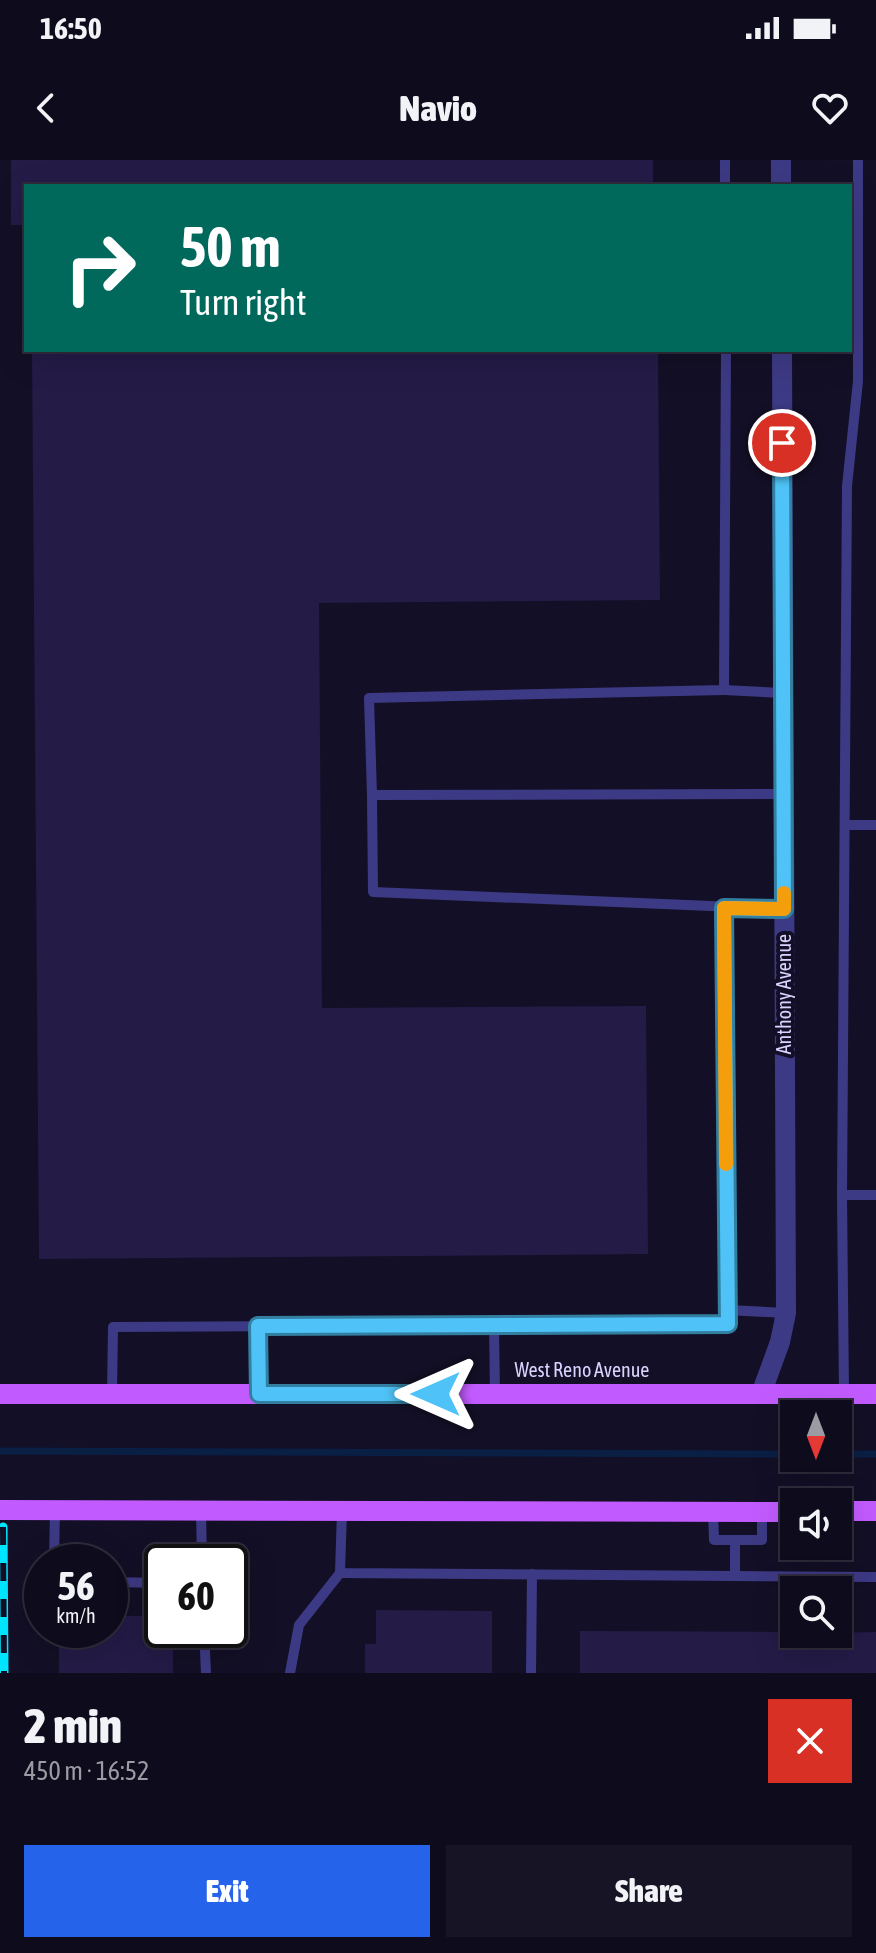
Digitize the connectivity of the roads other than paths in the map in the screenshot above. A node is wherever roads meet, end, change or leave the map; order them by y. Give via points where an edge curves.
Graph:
1 (725, 160) edge
2 (781, 160) edge
3 (858, 160) edge
4 (725, 184) edge
5 (781, 184) edge
6 (726, 352) edge
7 (782, 352) edge
8 (724, 690) junction
9 (783, 693) junction
10 (783, 794) junction
11 (372, 795) junction
12 (845, 825) junction
13 (876, 825) edge
14 (724, 908) junction
15 (784, 909) junction
16 (842, 1195) junction
17 (876, 1195) edge
18 (727, 1310) junction
19 (786, 1313) junction
20 (494, 1325) junction
21 (258, 1326) junction
22 (0, 1394) edge
23 (112, 1394) junction
24 (259, 1394) junction
25 (495, 1394) junction
26 (761, 1394) junction
27 (844, 1394) junction
28 (876, 1394) edge
29 (0, 1510) edge
30 (55, 1510) junction
31 (201, 1511) junction
32 (342, 1511) junction
33 (713, 1511) junction
34 (852, 1511) edge
35 (876, 1511) edge
36 (762, 1512) junction
37 (780, 1512) edge
38 (735, 1540) junction
39 (54, 1544) edge
40 (202, 1544) edge
41 (340, 1573) junction
42 (532, 1574) junction
43 (735, 1575) junction
44 (876, 1577) edge
45 (205, 1648) edge
46 (206, 1673) edge
47 (290, 1673) edge
48 (531, 1673) edge

1 - 4 lane
2 - 5 street
3 - 12 lane via 858,381 847,486
6 - 8 lane
7 - 9 street, Anthony Avenue
8 - 9 lane
8 - 11 lane via 369,698
9 - 10 street, Anthony Avenue
10 - 11 lane
10 - 15 street, Anthony Avenue
11 - 14 lane via 373,892
12 - 13 lane
12 - 16 lane
14 - 15 lane
14 - 18 lane
15 - 19 street, Anthony Avenue
16 - 17 lane
16 - 27 lane
18 - 19 lane
18 - 20 lane via 728,1324
19 - 26 street, Anthony Avenue
20 - 21 lane
20 - 25 lane
21 - 23 lane via 113,1327
21 - 24 lane
22 - 23 main road, West Reno Avenue
23 - 24 main road, West Reno Avenue
24 - 25 main road, West Reno Avenue
25 - 26 main road, West Reno Avenue
26 - 27 main road, West Reno Avenue
27 - 28 main road, West Reno Avenue
29 - 30 main road
30 - 31 main road
30 - 39 lane
31 - 32 main road
31 - 40 lane
32 - 33 main road
32 - 41 lane
33 - 36 main road
33 - 38 lane via 714,1540
34 - 35 main road
36 - 37 main road
36 - 38 lane via 762,1540
38 - 43 lane
41 - 42 lane
41 - 47 lane via 299,1625
42 - 43 lane
42 - 48 lane
43 - 44 lane
45 - 46 lane

